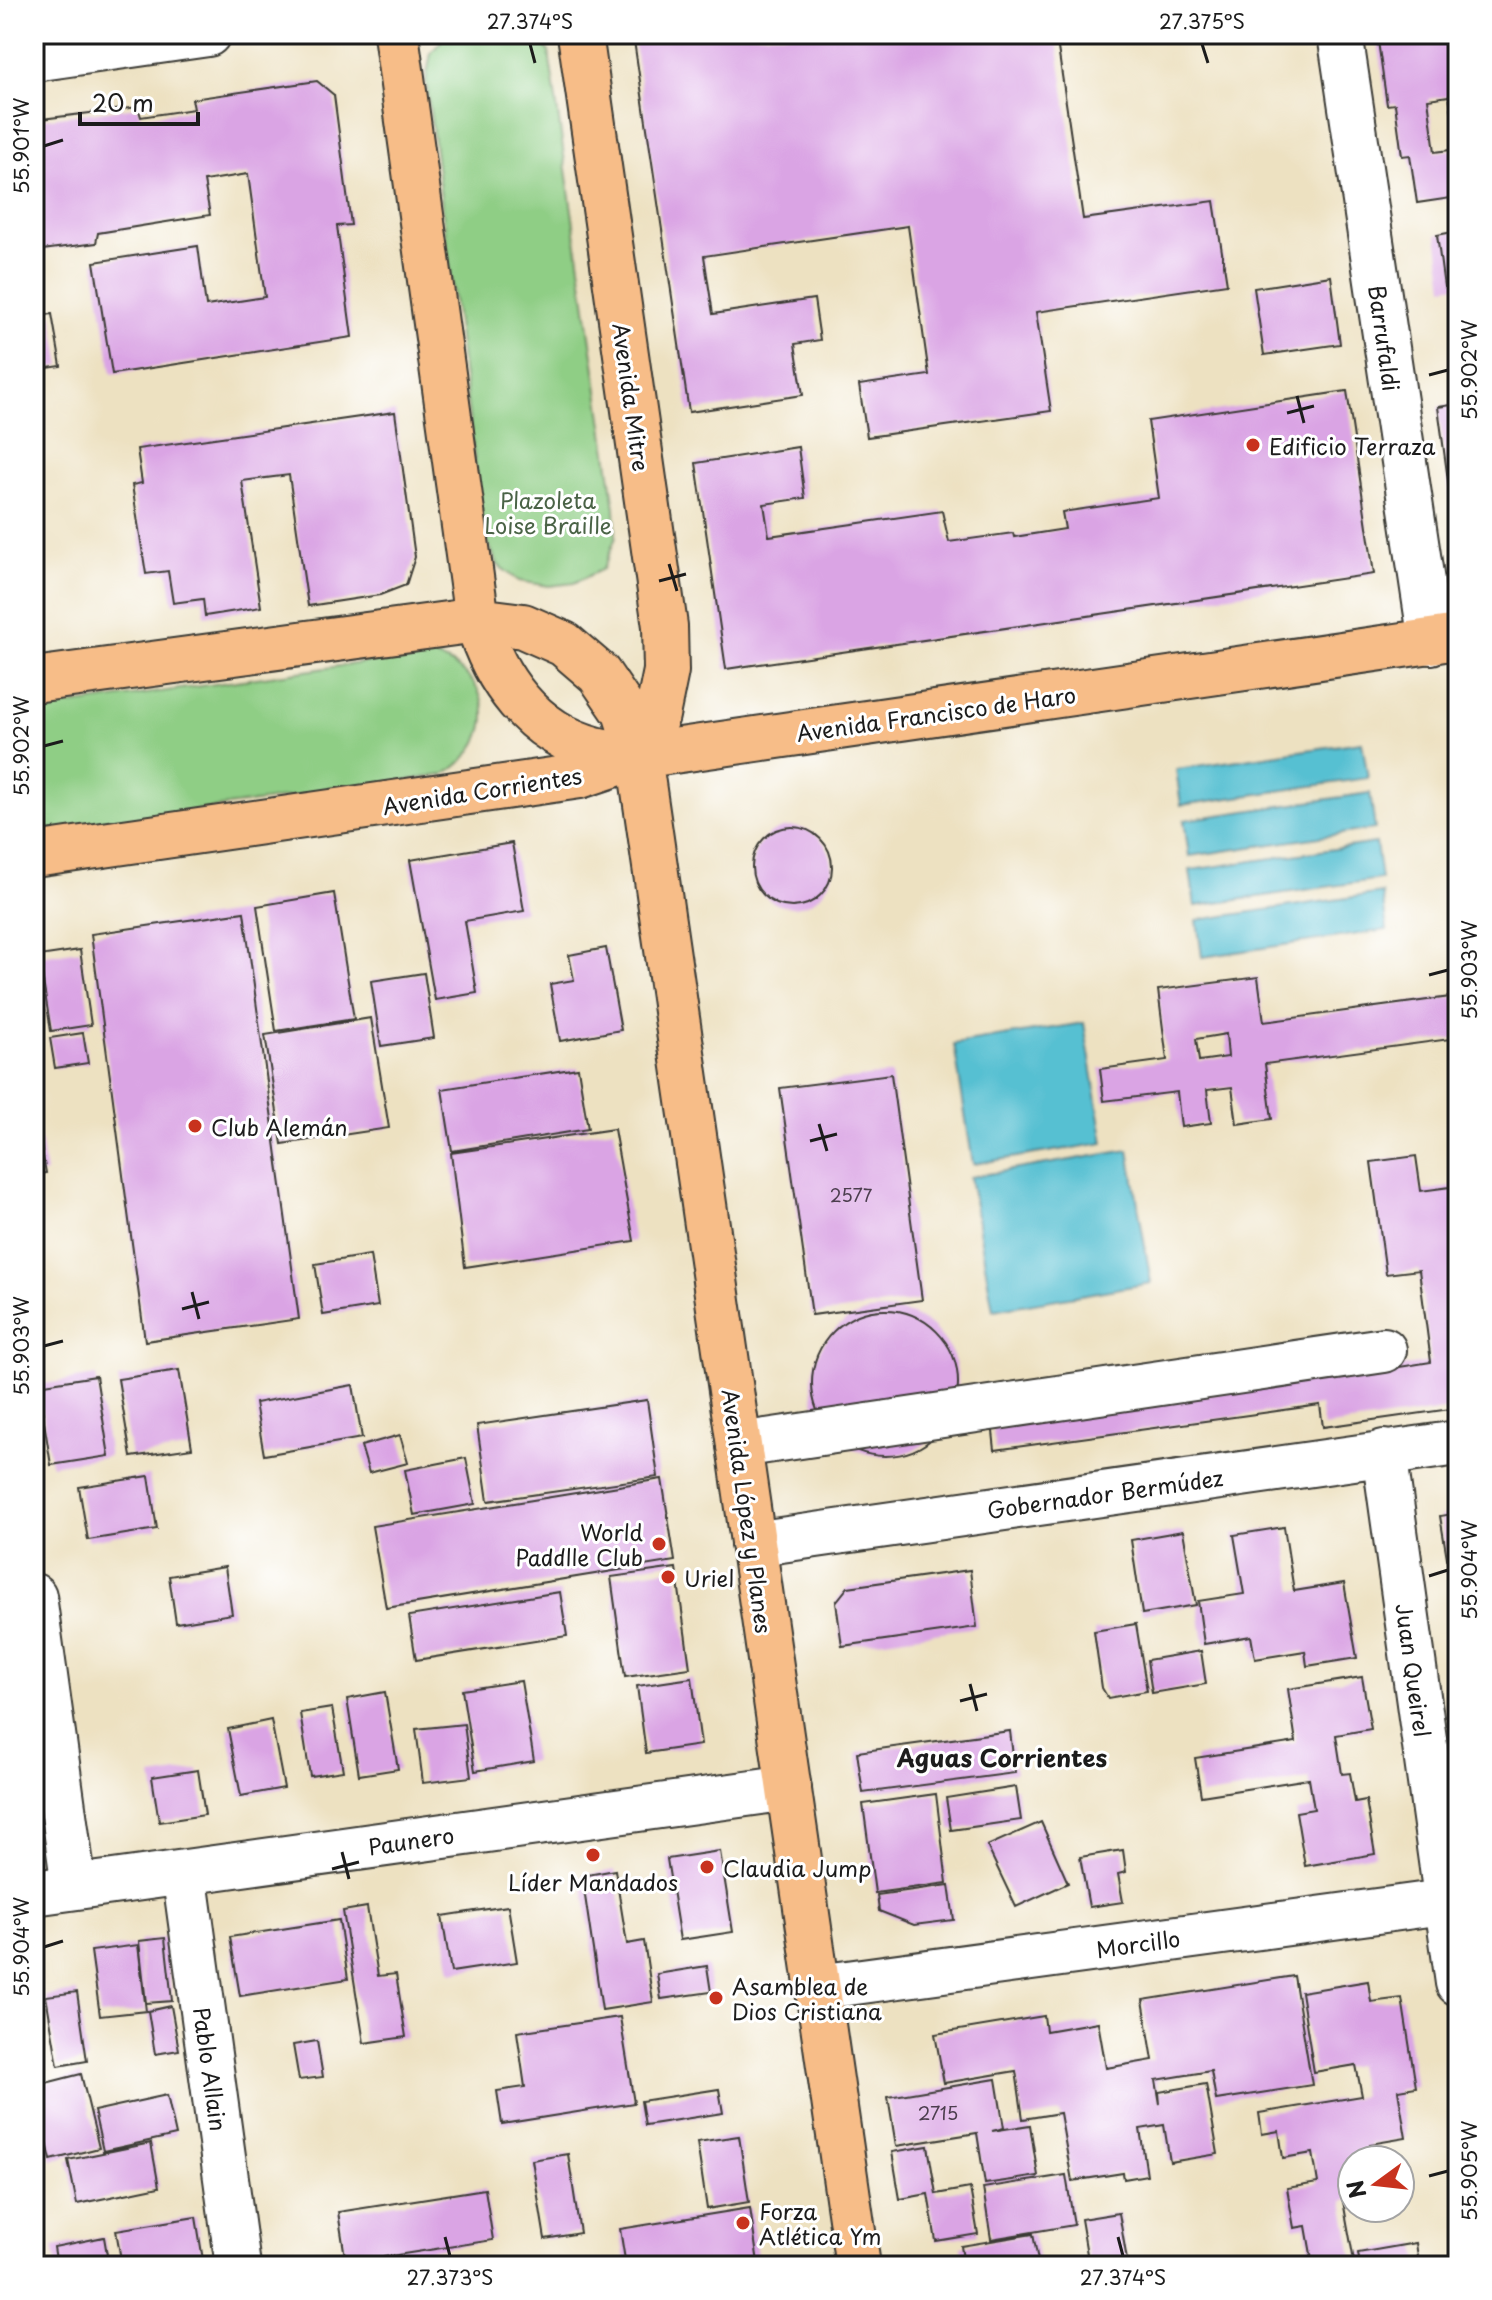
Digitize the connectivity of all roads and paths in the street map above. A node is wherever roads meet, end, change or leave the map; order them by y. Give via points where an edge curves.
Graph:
1 (208, 34) edge
2 (396, 34) edge
3 (580, 34) edge
4 (1340, 34) edge
5 (34, 59) edge
6 (477, 620) junction
7 (1444, 640) edge
8 (34, 680) edge
9 (639, 756) junction
10 (34, 855) edge
11 (1384, 1350) dead end
12 (1458, 1443) edge
13 (739, 1445) junction
14 (1384, 1452) junction
15 (753, 1544) junction
16 (34, 1596) edge
17 (789, 1788) junction
18 (184, 1872) junction
19 (54, 1890) edge
20 (1452, 1901) edge
21 (1458, 1983) edge
22 (818, 1987) junction
23 (238, 2266) edge
24 (858, 2266) edge

1 - 5 street
2 - 6 main road
3 - 9 main road, Avenida Mitre via 665,626 666,671 657,715
4 - 7 street, Barrufaldi
6 - 8 main road
6 - 9 main road, Avenida Francisco de Haro via 501,679 551,730 593,749
6 - 9 main road via 523,626 564,644 599,674 625,712
7 - 9 main road, Avenida Francisco de Haro
9 - 10 main road, Avenida Corrientes via 580,776
9 - 13 main road, Avenida López y Planes
11 - 13 street
12 - 14 street, Gobernador Bermúdez
13 - 15 main road, Avenida López y Planes
14 - 15 street, Gobernador Bermúdez
14 - 20 street, Juan Queirel
15 - 17 main road, Avenida López y Planes
16 - 19 street
17 - 18 street, Paunero
17 - 22 main road, Avenida López y Planes
18 - 19 street, Paunero
18 - 23 street, Pablo Allain
20 - 21 street, Juan Queirel
20 - 22 street, Morcillo
22 - 24 main road, Avenida López y Planes

